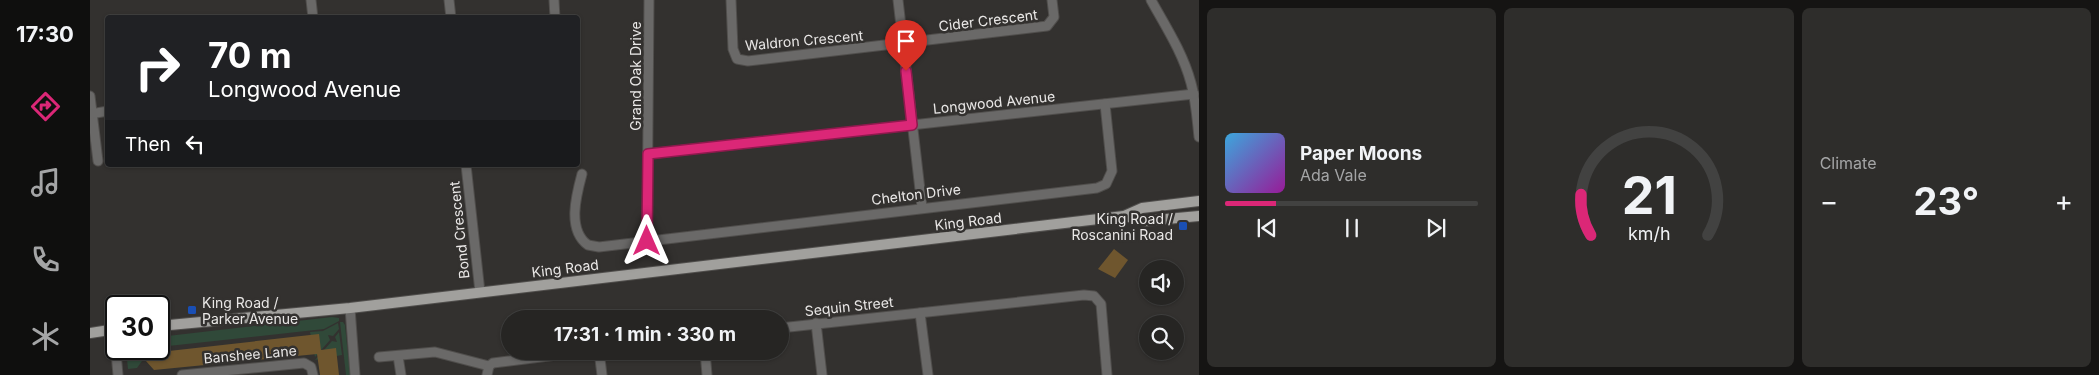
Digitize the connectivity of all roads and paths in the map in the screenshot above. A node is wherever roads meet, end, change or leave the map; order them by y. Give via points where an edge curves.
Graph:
1 (311, 0) edge
2 (449, 0) edge
3 (554, 0) edge
4 (649, 0) edge
5 (731, 0) edge
6 (898, 0) edge
7 (1052, 0) edge
8 (1151, 0) edge
9 (313, 15) edge
10 (451, 15) edge
11 (555, 15) edge
12 (904, 44) junction
13 (1194, 94) junction
14 (90, 96) edge
15 (1104, 104) junction
16 (105, 112) edge
17 (91, 114) edge
18 (912, 125) junction
19 (1199, 137) edge
20 (648, 154) junction
21 (98, 160) dead end
22 (466, 167) edge
23 (582, 174) dead end
24 (1199, 201) edge
25 (922, 207) junction
26 (1124, 216) junction
27 (1199, 216) edge
28 (647, 241) junction
29 (480, 292) junction
30 (350, 308) junction
31 (920, 313) junction
32 (816, 323) junction
33 (170, 325) edge
34 (789, 327) edge
35 (105, 331) edge
36 (90, 333) edge
37 (398, 356) junction
38 (379, 357) dead end
39 (117, 360) edge
40 (517, 360) edge
41 (600, 360) edge
42 (706, 360) edge
43 (488, 370) edge
44 (118, 375) edge
45 (182, 375) edge
46 (313, 375) edge
47 (355, 375) edge
48 (401, 375) edge
49 (602, 375) edge
50 (707, 375) edge
51 (822, 375) edge
52 (928, 375) edge
53 (1107, 375) edge

1 - 9 street
2 - 10 street
3 - 11 street
4 - 20 street, Grand Oak Drive
5 - 12 street, Waldron Crescent via 733,49 743,60
6 - 12 street
7 - 12 street, Cider Crescent via 1054,17 1047,26
8 - 13 street via 1181,54
12 - 18 street
13 - 15 street, Longwood Avenue
13 - 19 street
14 - 17 street
15 - 18 street, Longwood Avenue
15 - 25 street, Chelton Drive via 1112,171 1103,186
16 - 17 street
17 - 21 street
18 - 20 street, Longwood Avenue
18 - 25 street
20 - 28 street, Grand Oak Drive
22 - 29 street, Bond Crescent
23 - 28 street, Chelton Drive via 575,202 577,232 583,242 599,247
24 - 26 main road, King Road via 1142,208
25 - 28 street, Chelton Drive
26 - 27 main road, King Road via 1145,221
26 - 29 main road, King Road
29 - 30 main road, King Road
30 - 33 main road, King Road
30 - 47 street
31 - 32 street, Sequin Street
31 - 52 street
31 - 53 street, Sequin Street via 1094,296 1101,304
32 - 34 street, Sequin Street
32 - 51 street
35 - 36 main road
37 - 38 street
37 - 43 street via 435,352
37 - 48 street
39 - 44 street
40 - 43 street via 493,363
41 - 49 street
42 - 50 street
45 - 46 street, Banshee Lane via 304,363 311,367

